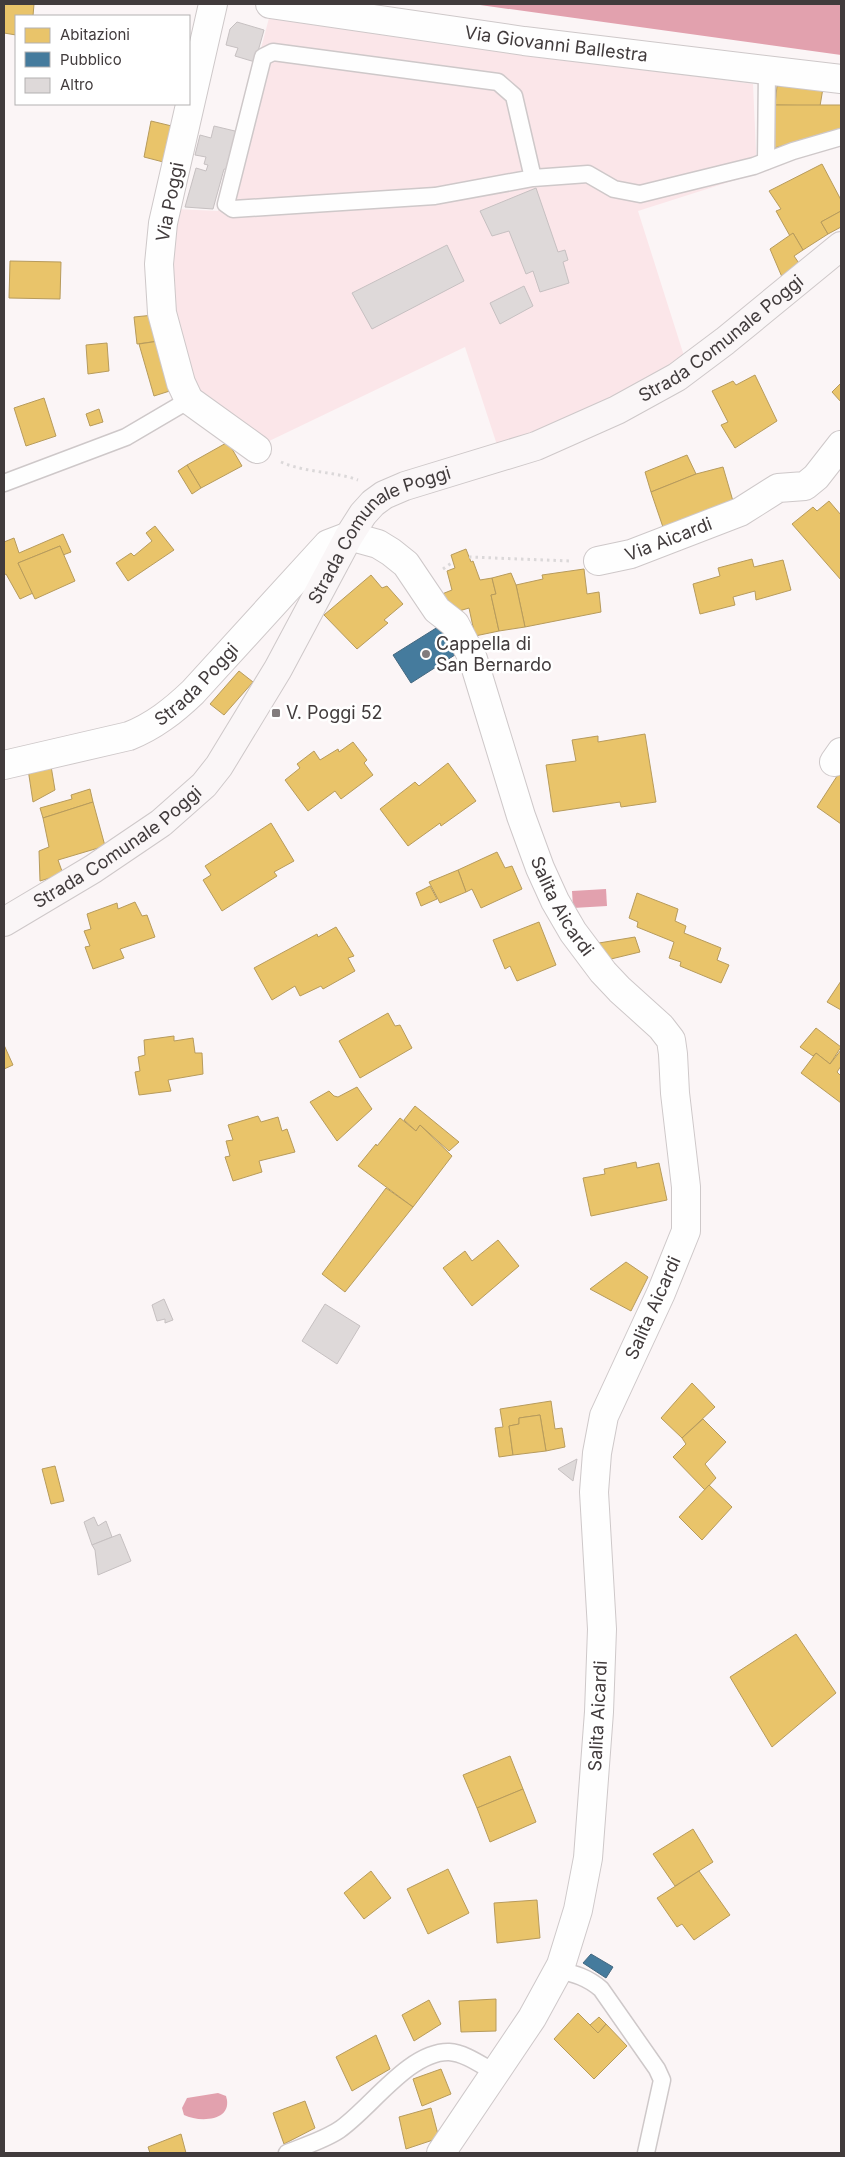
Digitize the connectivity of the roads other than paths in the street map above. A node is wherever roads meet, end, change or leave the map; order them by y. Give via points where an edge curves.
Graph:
1 (213, 4) edge
2 (270, 4) edge
3 (767, 71) junction
4 (841, 79) edge
5 (190, 105) edge
6 (190, 105) edge
7 (841, 137) edge
8 (766, 161) junction
9 (533, 178) junction
10 (841, 246) edge
11 (188, 400) junction
12 (841, 445) edge
13 (257, 449) road end
14 (4, 483) edge
15 (349, 536) junction
16 (598, 561) road end
17 (4, 765) edge
18 (4, 922) edge
19 (558, 1970) junction
20 (494, 2072) junction
21 (287, 2153) edge
22 (441, 2153) edge
23 (646, 2153) edge

1 - 6 street, Via Poggi
2 - 3 street, Via Giovanni Ballestra
3 - 4 street, Via Giovanni Ballestra
3 - 8 lane
5 - 11 street, Via Poggi via 160,246 162,313
7 - 8 lane
8 - 9 lane via 640,194 614,189 588,174
9 - 9 lane via 435,196 234,209 226,204 264,57 273,52 498,82 514,96
10 - 15 main road, Strada Comunale Poggi via 677,377 618,410 536,446 428,477 384,495 363,514
11 - 13 street
11 - 14 lane via 126,437
12 - 16 street, Via Aicardi via 816,478 805,486 778,488 740,512 631,554
15 - 17 street, Strada Poggi via 328,544 193,692 147,729
15 - 18 main road, Strada Comunale Poggi via 278,669 204,785 161,823 93,869
15 - 19 street, Salita Aicardi via 378,544 406,564 437,610 456,624 473,659 521,816 555,901 603,972 667,1033 673,1047 686,1187 686,1231 604,1416 597,1453 594,1492 602,1629 591,1819 588,1858 578,1910
19 - 20 street, Salita Aicardi via 532,2018
19 - 23 lane via 582,1975 601,1989 657,2069 662,2080
20 - 21 lane via 466,2057 450,2052 438,2053 413,2064 338,2130
20 - 22 street, Salita Aicardi

